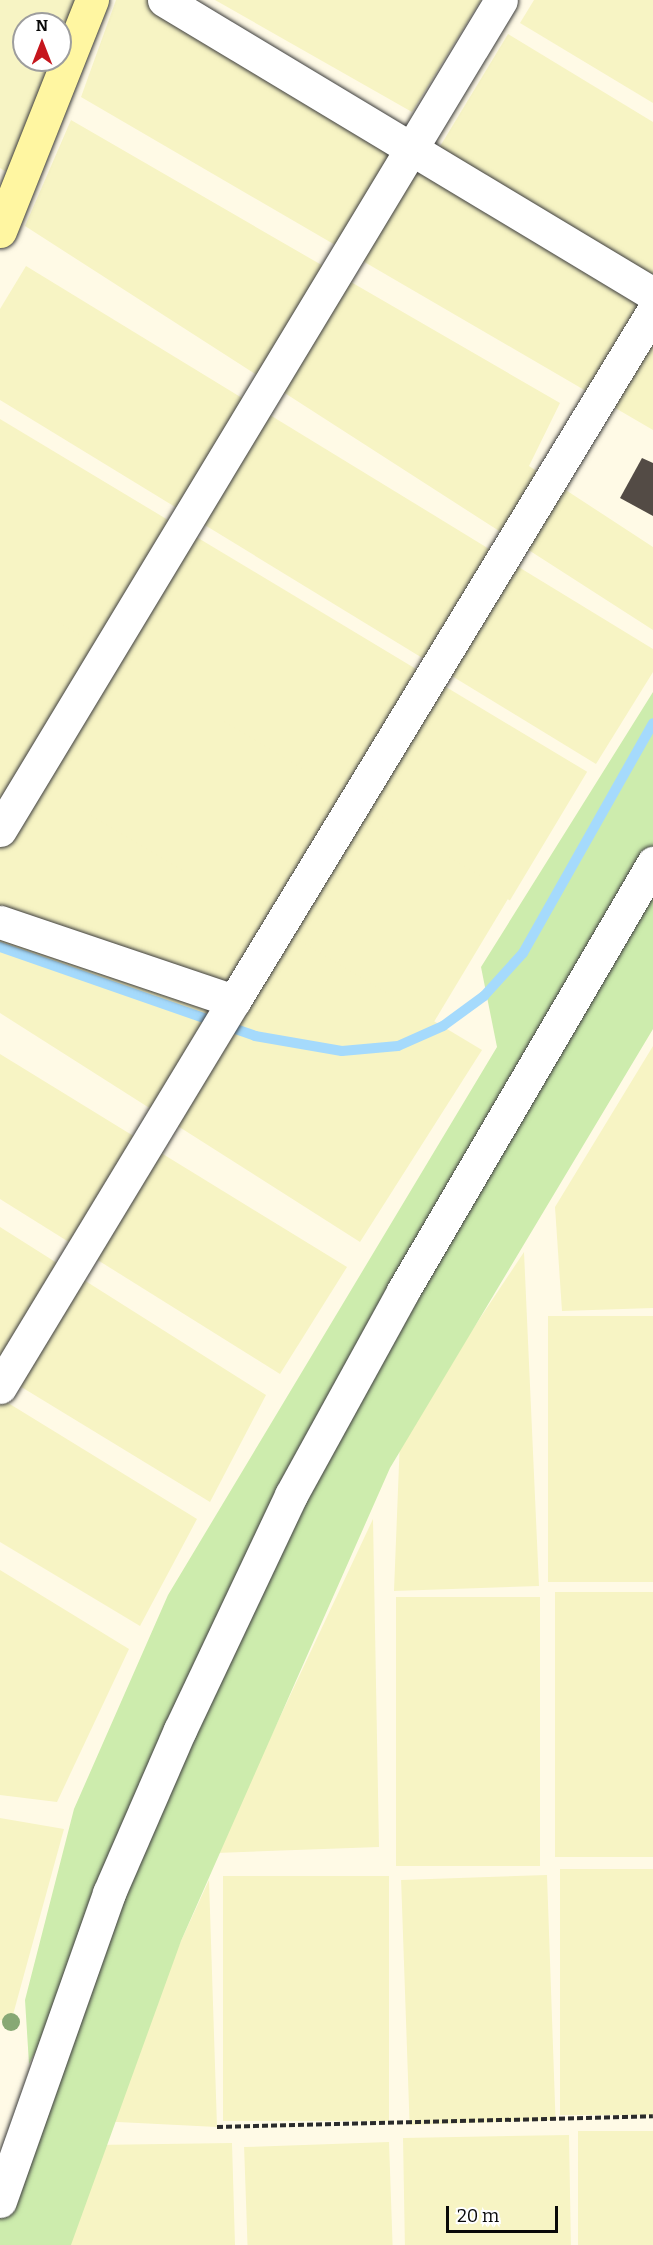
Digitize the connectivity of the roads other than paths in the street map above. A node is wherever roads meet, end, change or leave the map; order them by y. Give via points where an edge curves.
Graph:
1 (92, 0) edge
2 (164, 0) edge
3 (501, 0) edge
4 (412, 147) junction
5 (0, 231) edge
6 (653, 294) edge
7 (653, 311) edge
8 (0, 830) edge
9 (653, 863) edge
10 (0, 922) edge
11 (234, 1001) junction
12 (0, 1387) edge
13 (0, 2200) edge

1 - 5 street
2 - 4 street
3 - 4 street
4 - 6 street
4 - 8 street
7 - 11 street
9 - 13 street via 403,1292 291,1495 180,1730 109,1893
10 - 11 street
11 - 12 street

